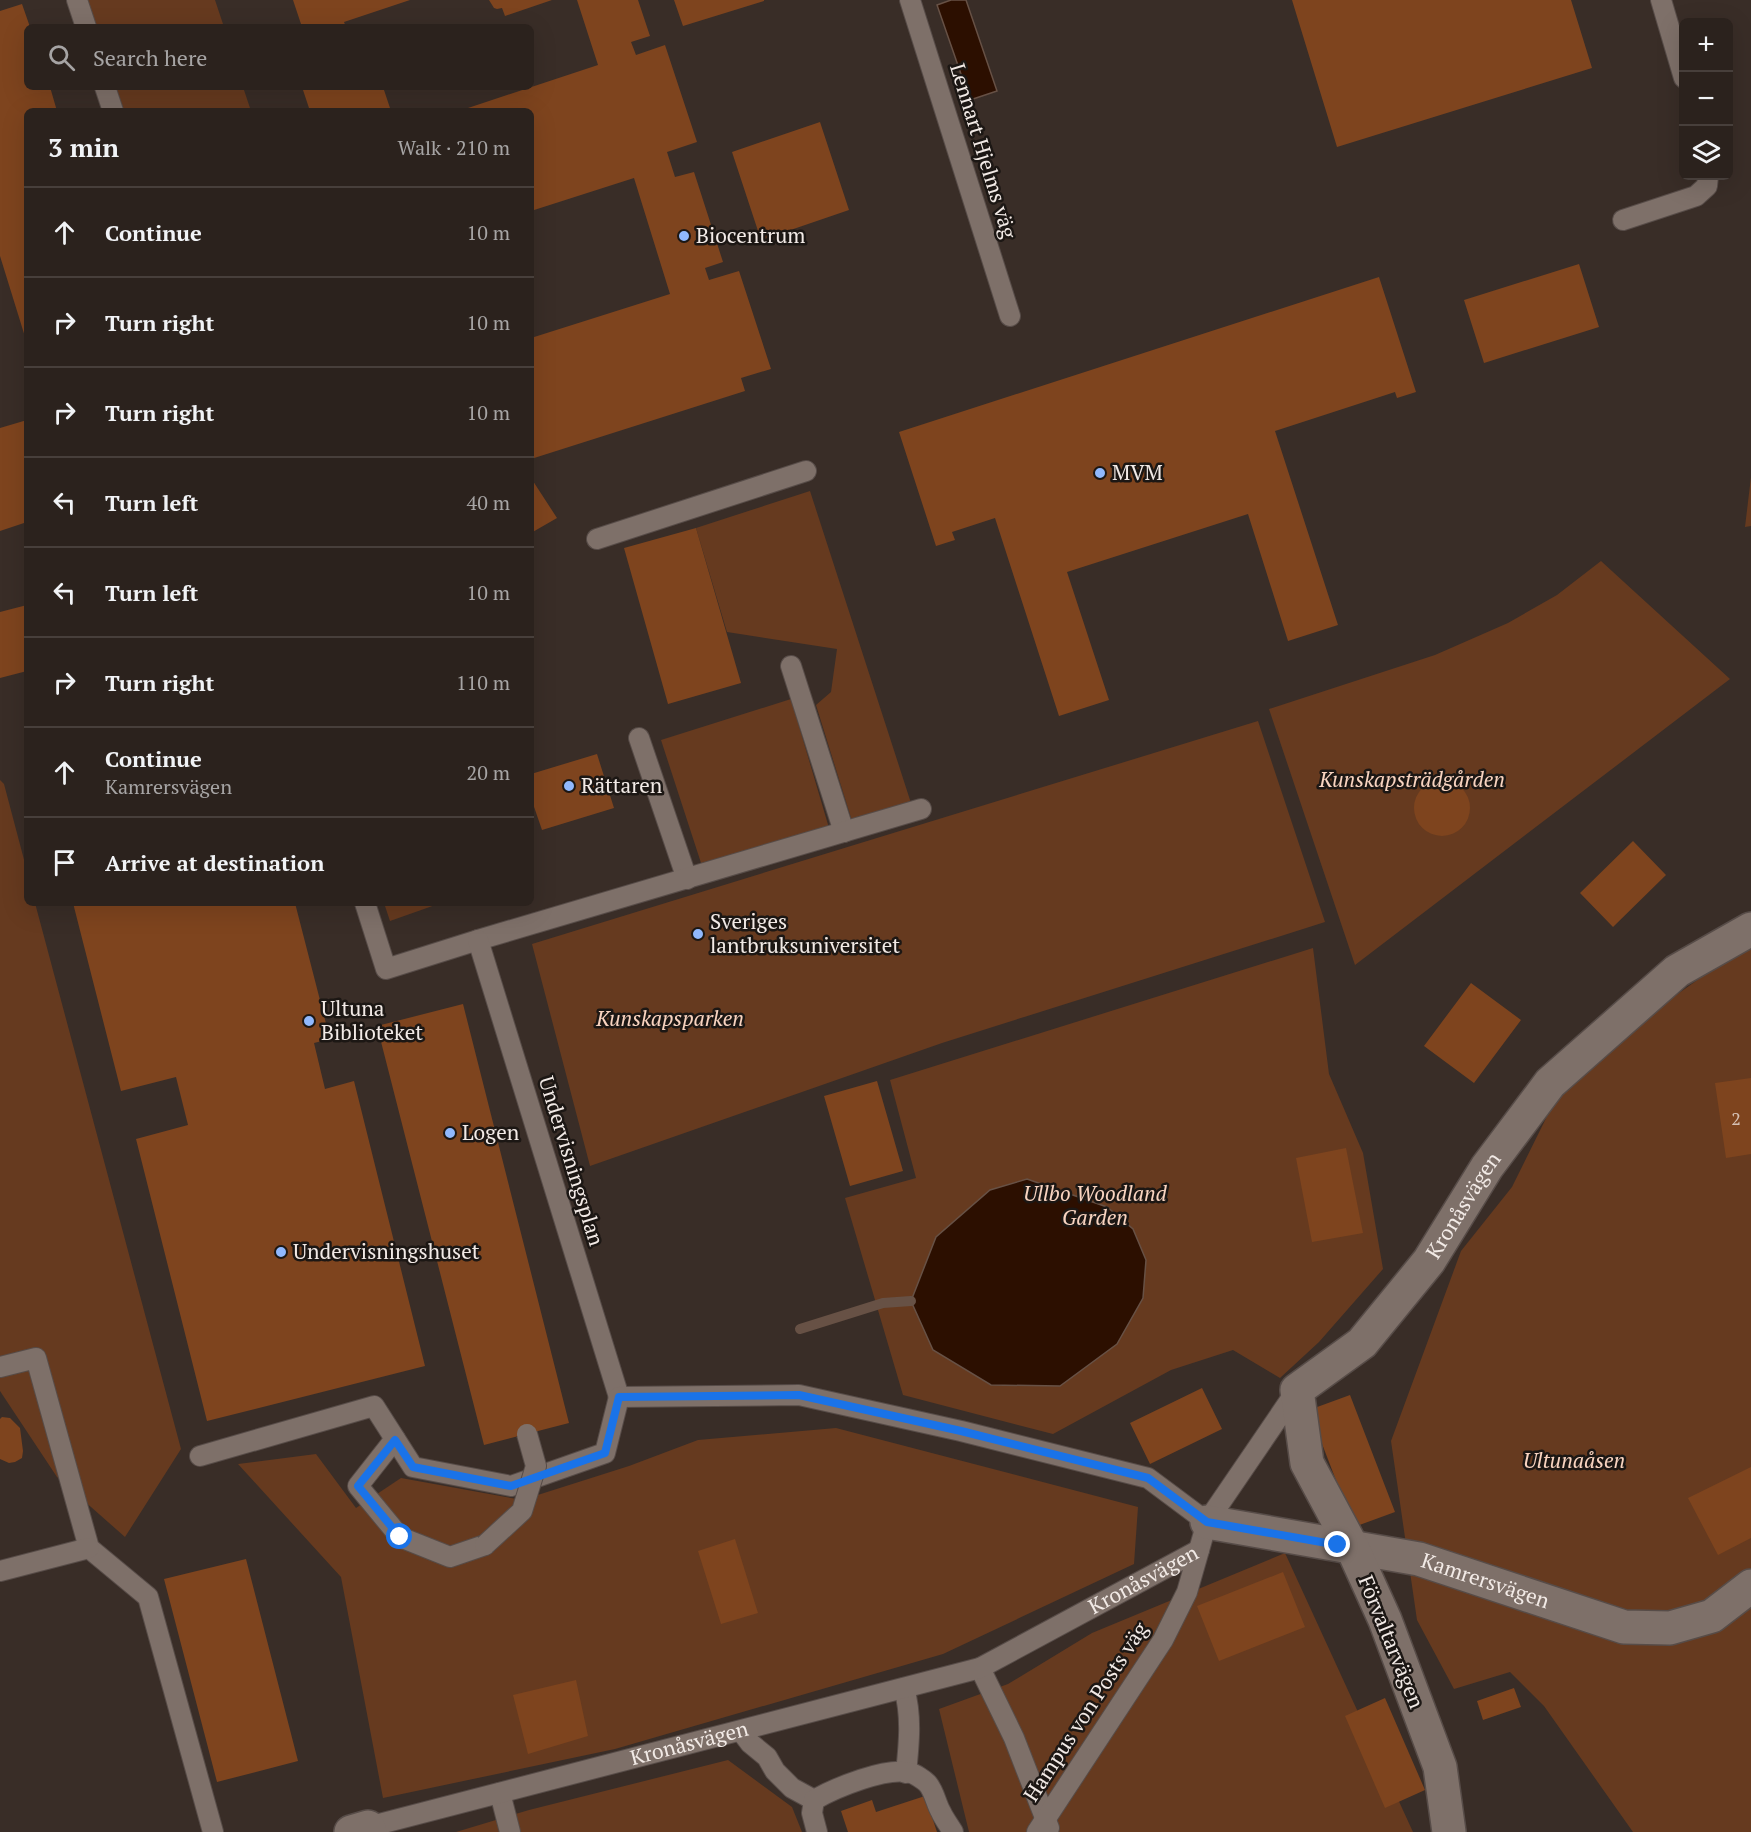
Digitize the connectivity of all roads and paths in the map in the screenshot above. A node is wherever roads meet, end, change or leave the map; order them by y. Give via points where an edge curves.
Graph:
1 (77, 0) edge
2 (910, 0) edge
3 (1661, 0) edge
4 (85, 24) edge
5 (1681, 72) edge
6 (106, 90) edge
7 (112, 108) edge
8 (1708, 180) edge
9 (1623, 220) dead end
10 (1010, 316) dead end
11 (806, 471) dead end
12 (597, 539) dead end
13 (791, 666) dead end
14 (639, 738) dead end
15 (921, 809) dead end
16 (844, 832) junction
17 (687, 879) junction
18 (366, 906) edge
19 (1751, 929) edge
20 (478, 940) junction
21 (0, 1367) edge
22 (1297, 1390) junction
23 (619, 1397) junction
24 (527, 1434) dead end
25 (395, 1440) junction
26 (200, 1456) dead end
27 (1203, 1536) junction
28 (1353, 1547) junction
29 (89, 1548) junction
30 (0, 1571) edge
31 (1751, 1586) edge
32 (980, 1668) junction
33 (904, 1688) junction
34 (741, 1731) junction
35 (906, 1773) junction
36 (500, 1793) junction
37 (814, 1800) junction
38 (1045, 1828) edge
39 (363, 1830) edge
40 (213, 1832) edge
41 (510, 1832) edge
42 (817, 1832) edge
43 (953, 1832) edge
44 (1449, 1832) edge

1 - 4 lane
2 - 10 lane, Lennart Hjelms väg
3 - 5 lane
6 - 7 lane
8 - 9 lane via 1707,186 1696,196
11 - 12 lane
13 - 16 lane
14 - 17 lane
15 - 16 lane
16 - 17 lane
17 - 20 lane
18 - 20 lane via 386,969
19 - 22 street, Kronåsvägen via 1677,971 1551,1083 1487,1167 1429,1261 1362,1343
20 - 23 lane, Undervisningsplan
21 - 29 lane via 36,1358
22 - 27 lane, Kronåsvägen
22 - 28 street, Förvaltarvägen via 1307,1463
23 - 25 lane via 605,1453 511,1486 413,1467
23 - 27 lane via 799,1395 961,1431 1148,1478
24 - 25 lane, bridge via 537,1466 522,1511 486,1545 450,1557 400,1537 358,1486
25 - 26 lane via 374,1406
27 - 28 street, Kamrersvägen
27 - 32 lane, Kronåsvägen
27 - 38 lane, Hampus von Posts väg via 1187,1592 1163,1640
28 - 31 street, Kamrersvägen via 1419,1559 1624,1627 1670,1628 1713,1616
28 - 44 street, Förvaltarvägen via 1440,1767
29 - 30 lane
29 - 40 lane via 147,1597
32 - 33 lane, Kronåsvägen
32 - 38 lane via 1014,1738
33 - 34 lane, Kronåsvägen
33 - 35 lane via 909,1731
34 - 36 lane, Kronåsvägen
34 - 37 lane via 792,1788
35 - 37 lane via 863,1779
35 - 43 lane via 928,1784
36 - 39 lane, Kronåsvägen
36 - 41 lane
37 - 42 lane via 812,1813

